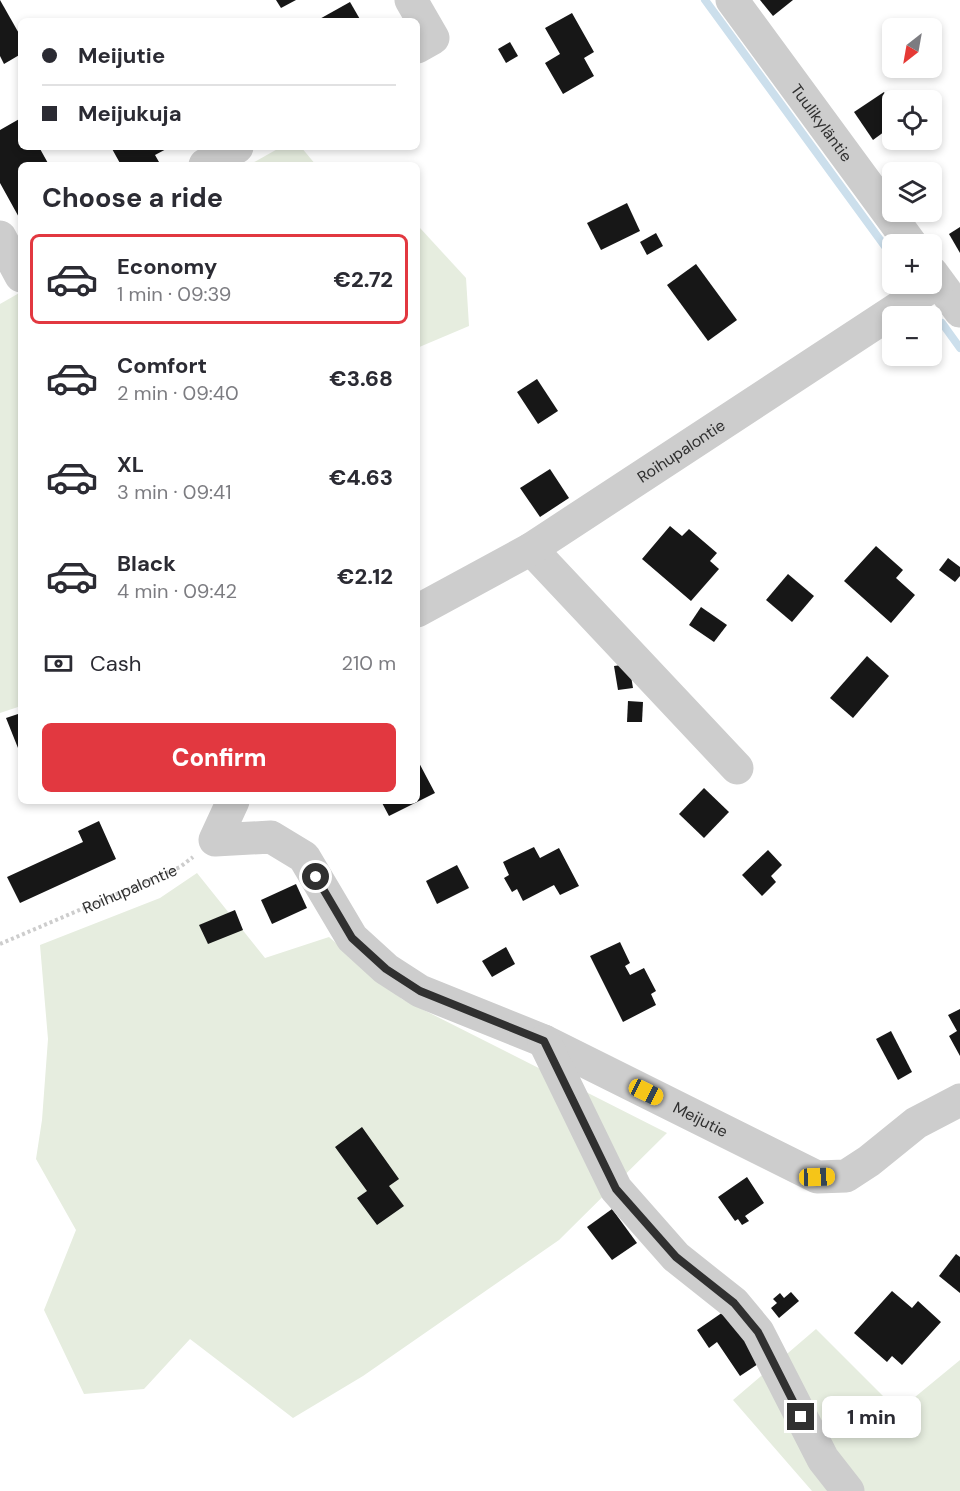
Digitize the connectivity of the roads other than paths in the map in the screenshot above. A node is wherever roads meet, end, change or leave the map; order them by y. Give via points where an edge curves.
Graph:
1 (411, 0) edge
2 (732, 0) edge
3 (417, 18) edge
4 (420, 28) edge
5 (425, 43) edge
6 (232, 150) edge
7 (210, 162) edge
8 (904, 234) edge
9 (0, 237) edge
10 (18, 268) edge
11 (942, 287) edge
12 (910, 294) edge
13 (960, 311) edge
14 (531, 549) junction
15 (420, 609) edge
16 (737, 768) dead end
17 (232, 804) edge
18 (544, 1041) junction
19 (960, 1100) edge
20 (848, 1491) edge

1 - 3 street
2 - 8 street, Tuulikyläntie
4 - 5 street
6 - 7 street
9 - 10 street
11 - 13 street
12 - 14 street, Roihupalontie
14 - 15 street, Roihupalontie
14 - 16 street
17 - 18 street, Meijutie via 215,840 271,837 304,857 352,938 386,969 420,991
18 - 19 street, Meijutie via 817,1177 846,1176 916,1123
18 - 20 street via 616,1189 676,1257 734,1303 758,1332 823,1459

